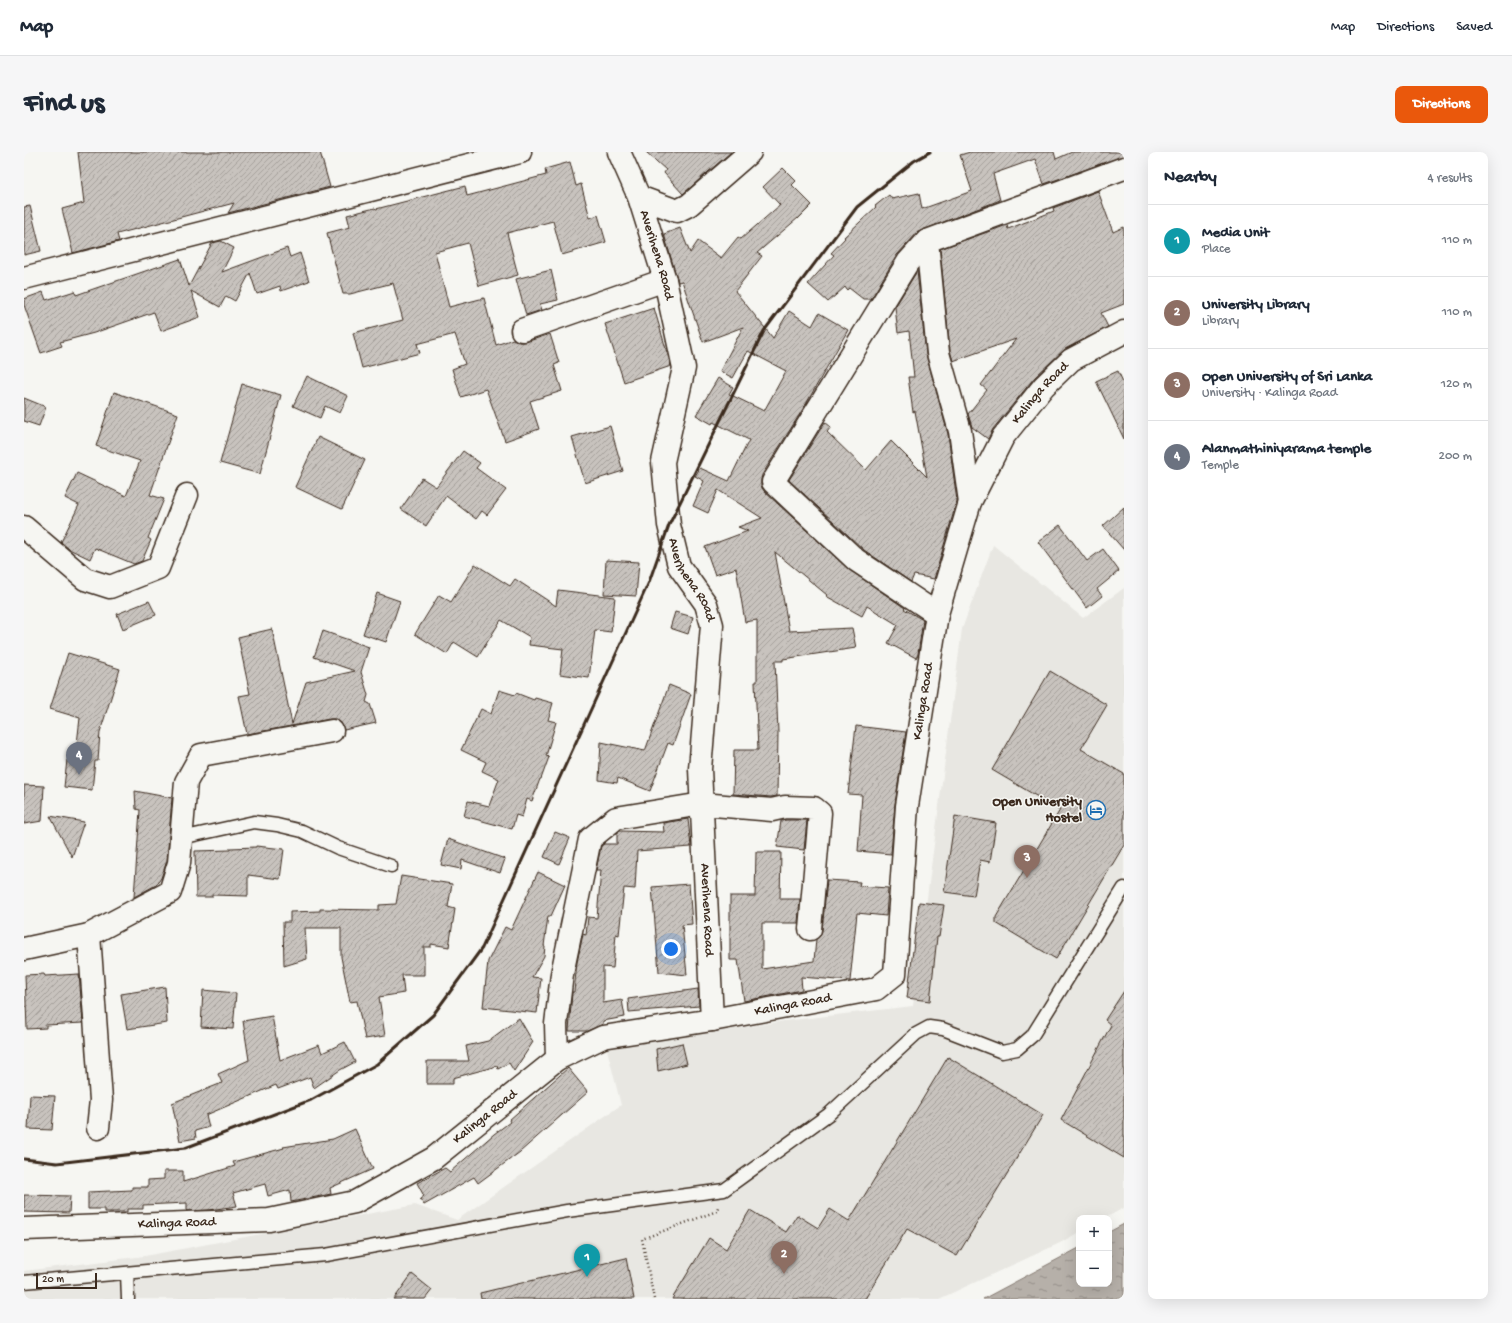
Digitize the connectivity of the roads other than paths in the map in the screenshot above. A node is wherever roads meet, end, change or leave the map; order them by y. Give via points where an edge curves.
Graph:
1 (520, 152) edge
2 (619, 152) edge
3 (750, 152) edge
4 (1124, 168) edge
5 (638, 197) junction
6 (927, 241) junction
7 (24, 278) edge
8 (665, 280) junction
9 (522, 330) dead end
10 (1124, 332) edge
11 (187, 495) dead end
12 (970, 502) junction
13 (24, 527) edge
14 (937, 614) junction
15 (332, 731) dead end
16 (702, 804) junction
17 (181, 838) junction
18 (391, 866) dead end
19 (1124, 888) edge
20 (810, 929) dead end
21 (89, 935) junction
22 (24, 948) edge
23 (712, 1020) junction
24 (557, 1059) junction
25 (98, 1128) dead end
26 (24, 1229) edge
27 (127, 1273) junction
28 (24, 1282) edge
29 (128, 1299) edge

1 - 7 street
2 - 5 street, Averihena Road
3 - 5 street via 689,205 677,211
4 - 6 street
5 - 8 street, Averihena Road
6 - 12 street via 938,353 960,431
6 - 14 street via 908,262 773,482 856,560
8 - 9 street
8 - 16 street, Averihena Road via 684,368 663,462 669,525 679,566 706,604 712,625 700,769
10 - 12 street, Kalinga Road via 1071,360 1044,386 1003,437
11 - 13 street via 158,568 110,587 85,579
12 - 14 street, Kalinga Road
14 - 23 street, Kalinga Road via 906,806 895,974 876,989
15 - 17 street via 201,755 186,782
16 - 20 street via 772,810 785,807 818,810 820,813
16 - 23 street, Averihena Road
16 - 24 street via 616,818 590,839 562,974 556,1024
17 - 18 lane via 254,822 277,825 302,831 338,848
17 - 21 street via 179,863 170,892
19 - 27 lane via 1032,1036 1017,1049 1002,1052 943,1029 929,1027 916,1034 829,1114 724,1190 567,1211 326,1255
21 - 22 street
21 - 25 street via 101,1100
23 - 24 street, Kalinga Road via 603,1037
24 - 26 street, Kalinga Road via 434,1158 355,1202 269,1220
27 - 28 lane
27 - 29 lane

